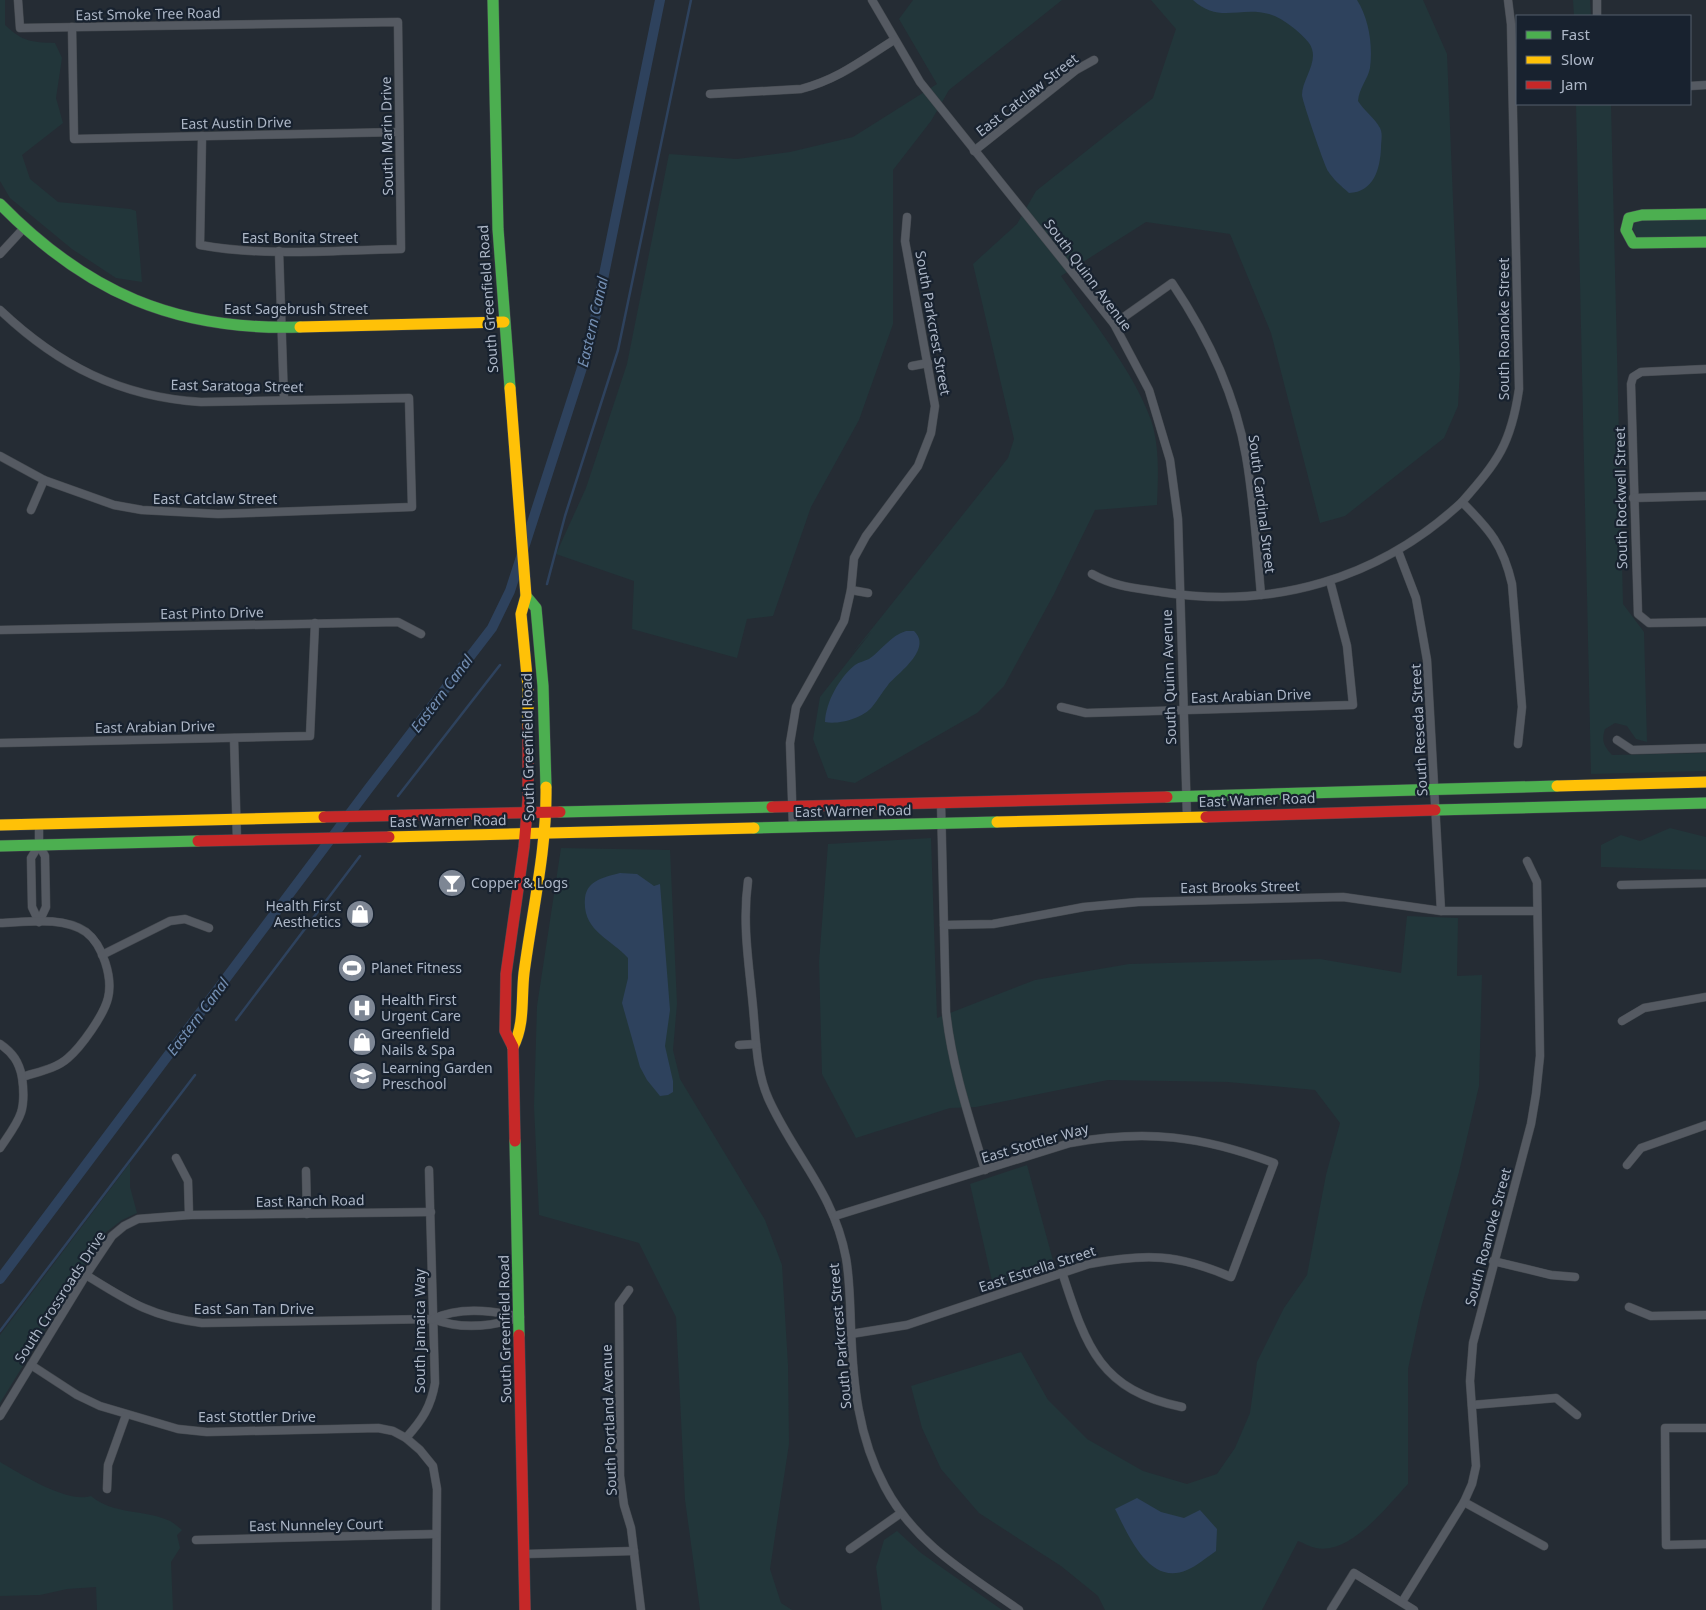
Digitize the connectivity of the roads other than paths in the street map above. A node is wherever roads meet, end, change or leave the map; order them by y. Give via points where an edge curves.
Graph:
1 (18, 0) edge
2 (493, 0) edge
3 (872, 0) edge
4 (1508, 0) edge
5 (1597, 0) edge
6 (1597, 15) edge
7 (398, 22) joint
8 (72, 28) junction
9 (894, 40) junction
10 (1094, 60) dead end
11 (1706, 85) edge
12 (1691, 86) edge
13 (710, 94) dead end
14 (399, 132) junction
15 (202, 136) junction
16 (974, 151) junction
17 (0, 204) edge
18 (1706, 214) edge
19 (908, 217) dead end
20 (22, 229) junction
21 (1706, 242) edge
22 (401, 249) joint
23 (279, 251) junction
24 (0, 254) edge
25 (0, 310) edge
26 (504, 322) junction
27 (1114, 324) junction
28 (282, 326) junction
29 (928, 362) junction
30 (912, 366) dead end
31 (1706, 369) edge
32 (284, 400) junction
33 (0, 456) edge
34 (44, 480) junction
35 (1706, 496) edge
36 (1633, 498) junction
37 (1462, 502) junction
38 (412, 507) joint
39 (31, 510) dead end
40 (1398, 551) junction
41 (1092, 574) dead end
42 (1330, 581) junction
43 (851, 590) junction
44 (868, 592) dead end
45 (1180, 595) junction
46 (1261, 595) junction
47 (526, 596) junction
48 (1706, 622) edge
49 (315, 623) junction
50 (0, 630) edge
51 (421, 634) dead end
52 (1061, 707) dead end
53 (1182, 711) junction
54 (234, 738) junction
55 (1618, 740) dead end
56 (0, 743) edge
57 (1518, 744) dead end
58 (1706, 748) edge
59 (1706, 782) edge
60 (1435, 789) junction
61 (1186, 797) junction
62 (941, 803) junction
63 (1706, 803) edge
64 (793, 807) junction
65 (1436, 810) junction
66 (545, 812) junction
67 (527, 813) junction
68 (1187, 817) junction
69 (236, 819) junction
70 (39, 824) junction
71 (942, 824) junction
72 (0, 825) edge
73 (793, 827) junction
74 (525, 834) junction
75 (543, 834) junction
76 (237, 840) junction
77 (39, 845) junction
78 (0, 846) edge
79 (1527, 861) dead end
80 (748, 881) dead end
81 (1706, 883) edge
82 (1621, 885) dead end
83 (1441, 911) junction
84 (1537, 911) junction
85 (39, 922) junction
86 (0, 923) edge
87 (944, 925) junction
88 (209, 928) dead end
89 (102, 955) junction
90 (1706, 997) edge
91 (1622, 1021) dead end
92 (0, 1044) edge
93 (756, 1044) junction
94 (739, 1045) dead end
95 (513, 1047) junction
96 (22, 1077) junction
97 (1706, 1125) edge
98 (0, 1148) edge
99 (176, 1158) dead end
100 (1627, 1165) dead end
101 (429, 1170) dead end
102 (985, 1170) junction
103 (306, 1171) dead end
104 (431, 1212) junction
105 (307, 1214) junction
106 (189, 1215) junction
107 (835, 1216) junction
108 (1494, 1261) junction
109 (1062, 1272) junction
110 (86, 1275) junction
111 (1231, 1277) joint
112 (1575, 1278) dead end
113 (630, 1290) dead end
114 (1629, 1307) dead end
115 (1706, 1316) edge
116 (520, 1318) junction
117 (433, 1319) junction
118 (851, 1334) junction
119 (31, 1366) junction
120 (1472, 1405) junction
121 (1182, 1407) dead end
122 (126, 1415) junction
123 (1577, 1415) dead end
124 (0, 1416) edge
125 (1706, 1428) edge
126 (406, 1438) junction
127 (107, 1488) dead end
128 (1464, 1502) junction
129 (901, 1513) junction
130 (436, 1534) junction
131 (196, 1540) dead end
132 (1706, 1544) edge
133 (1544, 1546) dead end
134 (850, 1549) dead end
135 (634, 1551) junction
136 (525, 1554) junction
137 (1402, 1602) junction
138 (436, 1610) edge
139 (525, 1610) edge
140 (641, 1610) edge
141 (1019, 1610) edge
142 (1331, 1610) edge
143 (1414, 1610) edge

1 - 8 street, East Smoke Tree Road via 20,28
2 - 26 main road, South Greenfield Road via 498,229
3 - 9 street, South Quinn Avenue
4 - 37 street, South Roanoke Street via 1519,389 1511,432 1502,450 1486,475
5 - 6 street
7 - 8 street, East Smoke Tree Road
7 - 14 street, South Marin Drive
8 - 15 street, East Austin Drive via 74,139
9 - 13 street via 832,80 816,85 801,89
9 - 16 street, South Quinn Avenue via 920,82
10 - 16 street, East Catclaw Street via 1076,70
11 - 12 street
14 - 15 street, East Austin Drive
14 - 22 street, South Marin Drive
15 - 23 street, East Bonita Street via 200,245 228,250
16 - 27 street, South Quinn Avenue
17 - 20 main road, East Sagebrush Street
18 - 21 main road via 1642,215 1629,218 1626,230 1633,243
19 - 29 street, South Parkcrest Street via 905,241
20 - 24 street
20 - 28 main road, East Sagebrush Street via 66,264 144,305 215,323 244,327
22 - 23 street, East Bonita Street
23 - 28 street
25 - 32 street, East Saratoga Street via 46,350 88,374 145,394 201,402
26 - 28 main road, East Sagebrush Street
26 - 47 main road, South Greenfield Road
27 - 45 street, South Quinn Avenue via 1149,390 1170,460 1178,519
27 - 46 street, South Cardinal Street via 1172,283 1204,334 1239,426 1250,485
28 - 32 street
29 - 30 street
29 - 43 street, South Parkcrest Street via 935,406 931,433 918,466 866,536 854,558
31 - 36 street, South Rockwell Street via 1645,371 1633,377
32 - 38 street, East Saratoga Street via 409,398
33 - 34 street, East Catclaw Street
34 - 38 street, East Catclaw Street via 114,505 166,513
34 - 39 street
35 - 36 street
36 - 48 street, South Rockwell Street via 1636,609 1640,618 1649,623
37 - 40 street via 1443,520
37 - 57 street via 1496,538 1508,564 1522,707
40 - 42 street
40 - 60 street, South Reseda Street via 1416,598 1425,639
41 - 45 street via 1110,584
42 - 46 street
42 - 53 street, East Arabian Drive via 1347,646 1353,705
43 - 44 street
43 - 64 street, South Parkcrest Street via 844,621 796,707 790,743
45 - 46 street
45 - 53 street, South Quinn Avenue
47 - 66 main road, South Greenfield Road via 536,608 543,686
47 - 67 main road, South Greenfield Road via 521,614 528,687
49 - 50 street, East Pinto Drive
49 - 51 street, East Pinto Drive via 398,622
49 - 54 street, East Arabian Drive via 310,736
52 - 53 street, East Arabian Drive via 1086,713
53 - 61 street, South Quinn Avenue
54 - 56 street, East Arabian Drive
54 - 69 street
55 - 58 street via 1632,750
59 - 60 main road, East Warner Road
60 - 61 main road, East Warner Road
60 - 65 street, South Reseda Street
61 - 62 main road, East Warner Road
61 - 68 street, South Quinn Avenue
62 - 64 main road, East Warner Road
62 - 71 street
63 - 65 main road, East Warner Road
64 - 66 main road, East Warner Road
64 - 73 street, South Parkcrest Street
65 - 68 main road, East Warner Road
65 - 83 street, South Reseda Street
66 - 67 main road, East Warner Road
66 - 75 main road, South Greenfield Road
67 - 69 main road, East Warner Road
67 - 74 main road, South Greenfield Road
68 - 71 main road, East Warner Road
69 - 70 main road, East Warner Road
69 - 76 street
70 - 72 main road, East Warner Road
70 - 77 street
71 - 73 main road, East Warner Road
71 - 87 street
73 - 75 main road, East Warner Road
74 - 75 main road, East Warner Road
74 - 76 main road, East Warner Road
74 - 95 main road, South Greenfield Road via 506,974 505,1031
75 - 95 main road, South Greenfield Road via 524,975 521,1032
76 - 77 main road, East Warner Road
77 - 78 main road, East Warner Road
77 - 85 street via 45,856 46,907
77 - 85 street via 31,858 32,907
79 - 84 street, South Roanoke Street via 1537,882
80 - 93 street, South Parkcrest Street via 744,912
81 - 82 street
83 - 84 street, East Brooks Street
83 - 87 street, East Brooks Street via 1343,897 1138,902 1084,907 993,924
84 - 108 street, South Roanoke Street via 1540,1056 1536,1094
85 - 86 street
85 - 89 street via 65,923 86,933
87 - 102 street via 950,1044 957,1080
88 - 89 street via 185,919 170,921
89 - 96 street via 109,973 108,998 94,1026 68,1059
90 - 91 street via 1644,1008
92 - 96 street via 19,1063
93 - 94 street
93 - 107 street, South Parkcrest Street via 768,1098
95 - 116 main road, South Greenfield Road
96 - 98 street via 25,1095 22,1116
97 - 100 street via 1641,1148
99 - 106 street via 188,1181
101 - 104 street, South Jamaica Way
102 - 107 street, East Stottler Way
102 - 111 street, East Stottler Way via 1070,1143 1108,1136 1190,1138 1232,1147 1274,1163
103 - 105 street
104 - 105 street, East Ranch Road
104 - 117 street, South Jamaica Way
105 - 106 street, East Ranch Road
106 - 110 street, South Crossroads Drive via 138,1219 124,1226 112,1236
107 - 118 street, South Parkcrest Street via 846,1258
108 - 112 street
108 - 120 street, South Roanoke Street via 1472,1352
109 - 111 street, East Estrella Street via 1112,1259 1148,1256 1201,1264
109 - 118 street, East Estrella Street via 907,1325
109 - 121 street via 1090,1349 1106,1370 1131,1389 1156,1401
110 - 117 street, East San Tan Drive via 138,1307 202,1323
110 - 119 street, South Crossroads Drive
113 - 135 street, South Portland Avenue via 619,1304 620,1476
114 - 115 street via 1651,1316
116 - 117 street, East San Tan Drive via 492,1325 451,1326
116 - 117 street, East San Tan Drive via 489,1311 448,1312
116 - 136 main road, South Greenfield Road
117 - 126 street, South Jamaica Way via 435,1383 432,1402 424,1418
118 - 129 street, South Parkcrest Street via 861,1428 881,1480
119 - 122 street, East Stottler Drive via 77,1396
119 - 124 street, South Crossroads Drive
120 - 123 street via 1556,1398
120 - 128 street, South Roanoke Street via 1476,1466
122 - 126 street, East Stottler Drive via 178,1429 207,1432 378,1428
122 - 127 street via 108,1465
125 - 132 street via 1665,1428 1666,1545
126 - 130 street via 432,1466 437,1489
128 - 133 street
128 - 137 street, South Roanoke Street
129 - 134 street
129 - 141 street, South Parkcrest Street via 928,1545
130 - 131 street, East Nunneley Court
130 - 138 street
135 - 136 street
135 - 140 street, South Portland Avenue
136 - 139 main road, South Greenfield Road
137 - 142 street via 1354,1572
137 - 143 street

